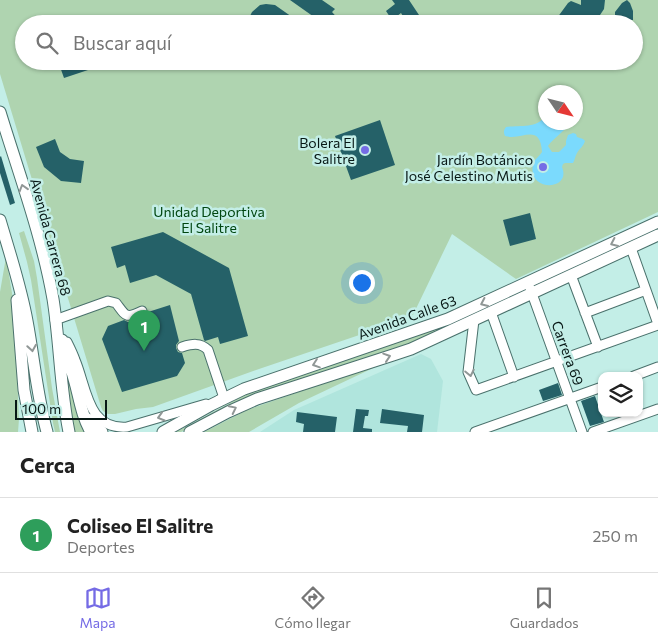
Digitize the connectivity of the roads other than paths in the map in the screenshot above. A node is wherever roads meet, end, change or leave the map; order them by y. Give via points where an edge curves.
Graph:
1 (0, 112) edge
2 (0, 220) edge
3 (658, 222) edge
4 (658, 235) edge
5 (631, 248) junction
6 (14, 267) junction
7 (571, 275) junction
8 (530, 288) junction
9 (646, 290) junction
10 (142, 311) dead end
11 (491, 312) junction
12 (585, 313) junction
13 (56, 320) junction
14 (474, 320) junction
15 (658, 324) edge
16 (182, 347) dead end
17 (598, 347) junction
18 (557, 362) junction
19 (658, 367) edge
20 (643, 373) edge
21 (514, 377) junction
22 (598, 389) edge
23 (224, 398) junction
24 (570, 399) junction
25 (658, 409) edge
26 (83, 411) junction
27 (30, 429) edge
28 (47, 432) edge
29 (69, 432) edge
30 (91, 432) edge
31 (102, 432) edge
32 (163, 432) edge
33 (190, 432) edge
34 (475, 432) edge
35 (582, 432) edge
36 (593, 432) edge

13 -> 1 main road, Avenida Carrera 68 via 45,262
2 - 6 main road
3 -> 8 main road, Avenida Calle 63
4 - 5 main road, Avenida Calle 63
5 - 7 main road, Avenida Calle 63
5 - 9 street
6 - 27 main road
6 -> 28 main road via 24,302
7 - 8 main road, Avenida Calle 63
7 - 12 street
8 - 11 main road, Avenida Calle 63
8 - 18 street, Carrera 69
8 -> 23 main road, Avenida Calle 63
9 - 12 street
9 - 15 street
10 - 13 street via 127,316 116,303 108,301
11 - 14 main road, Avenida Calle 63
11 - 21 street
12 - 17 street
23 -> 13 street via 127,427 106,424 91,407 75,359
13 - 26 main road
13 - 29 main road, Avenida Carrera 68
14 -> 21 street via 468,372 476,390
33 -> 14 main road, Avenida Calle 63 via 246,403 401,352
15 - 17 street
16 - 23 street via 196,344 208,350
17 - 18 street
18 - 21 street
18 - 24 street, Carrera 69
19 - 20 street
22 - 24 street
23 - 32 main road, Avenida Calle 63
24 - 34 street
24 - 35 street, Carrera 69
25 - 36 street
26 - 30 main road
26 - 31 main road

